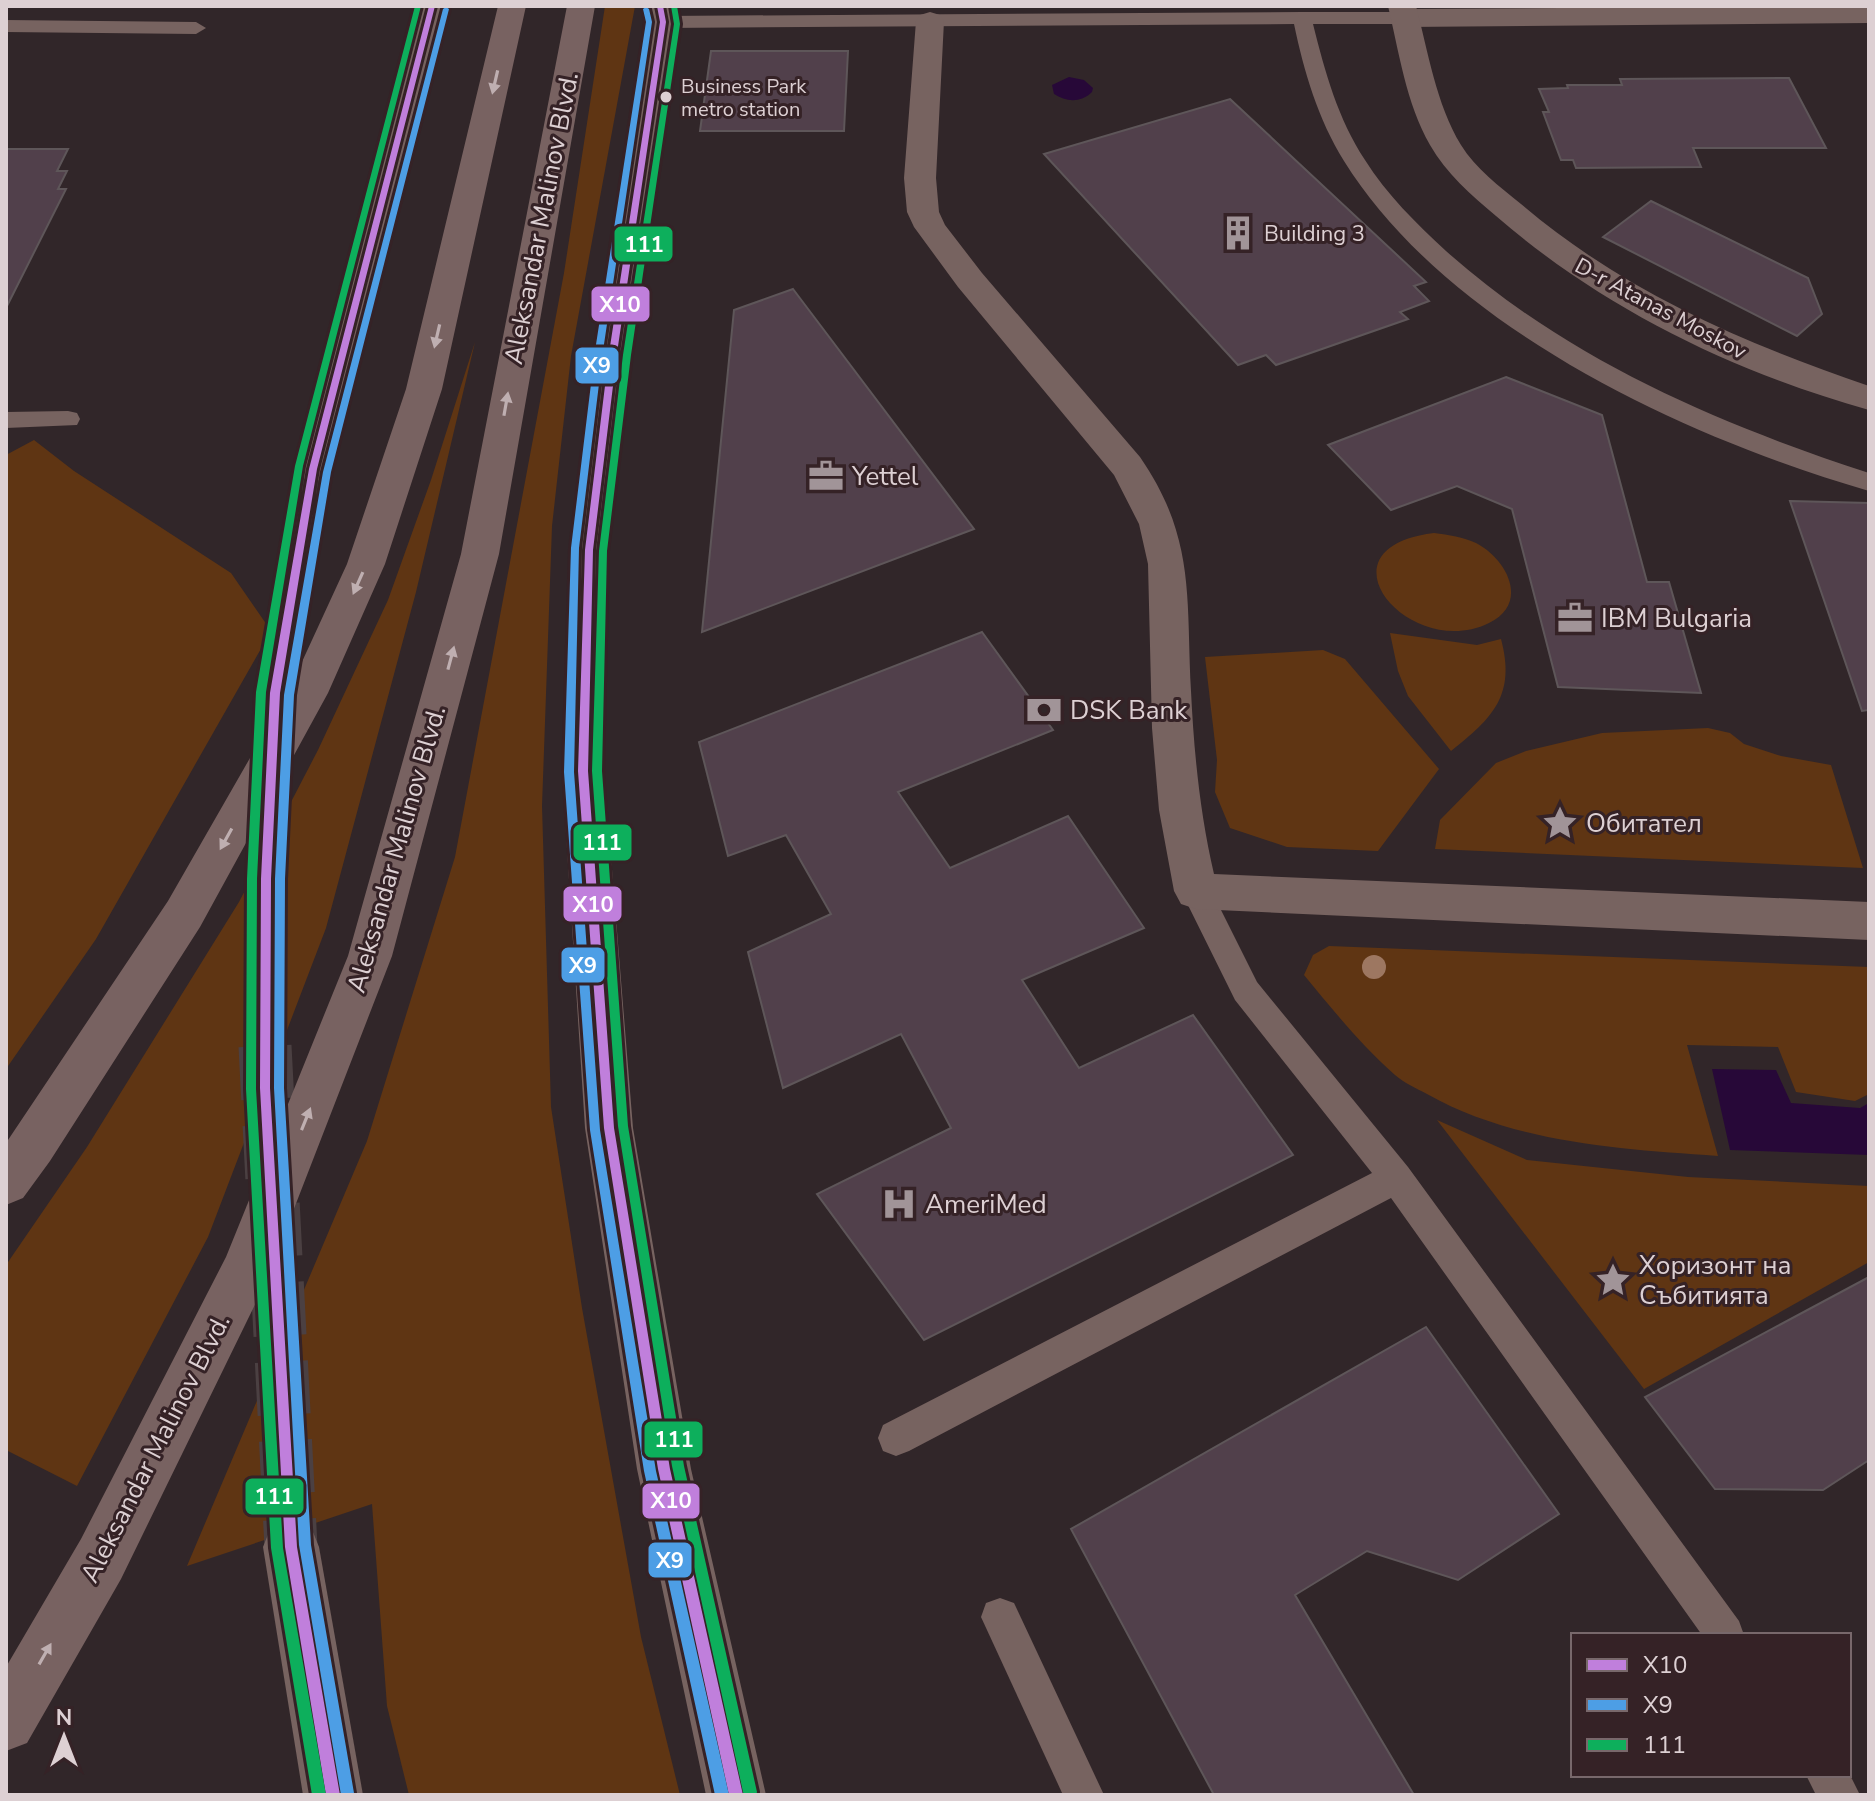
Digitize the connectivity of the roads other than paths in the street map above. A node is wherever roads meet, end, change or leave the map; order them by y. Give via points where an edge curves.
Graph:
1 (432, 6) edge
2 (512, 6) edge
3 (581, 6) edge
4 (1229, 12) edge
5 (1404, 12) edge
6 (661, 14) edge
7 (930, 14) edge
8 (1869, 14) edge
9 (1302, 18) junction
10 (6, 26) edge
11 (196, 28) dead end
12 (1869, 398) edge
13 (68, 419) dead end
14 (6, 420) edge
15 (313, 469) tunnel mouth
16 (1869, 482) edge
17 (1196, 891) junction
18 (1869, 921) edge
19 (1396, 1178) junction
20 (6, 1182) edge
21 (896, 1438) dead end
22 (291, 1547) tunnel mouth
23 (1000, 1617) dead end
24 (1724, 1633) edge
25 (6, 1722) edge
26 (1827, 1777) edge
27 (333, 1795) edge
28 (736, 1795) edge
29 (1084, 1795) edge
30 (1840, 1795) edge

1 - 15 street
2 -> 20 main road via 424,389 366,564 308,693 184,914
25 -> 3 main road, Aleksandar Malinov Blvd. via 101,1559 246,1269 370,956 480,554
4 - 7 lane
4 - 9 lane
5 - 8 street
5 - 9 lane
5 - 12 street, D-r Atanas Moskov via 1445,145 1522,225 1580,269 1654,310 1802,377
6 - 7 lane
6 - 28 street via 589,550 583,771 609,1128 664,1469
7 - 17 street via 920,178 923,212 970,280 1127,466 1149,496 1162,531 1175,759
9 - 16 lane via 1314,75 1366,179 1420,239 1489,299 1579,359 1681,412 1801,462
10 - 11 lane
13 - 14 lane
17 - 18 street
17 - 19 lane via 1246,991
19 - 21 lane
19 - 24 lane
22 - 27 street
23 - 29 lane
26 - 30 lane

